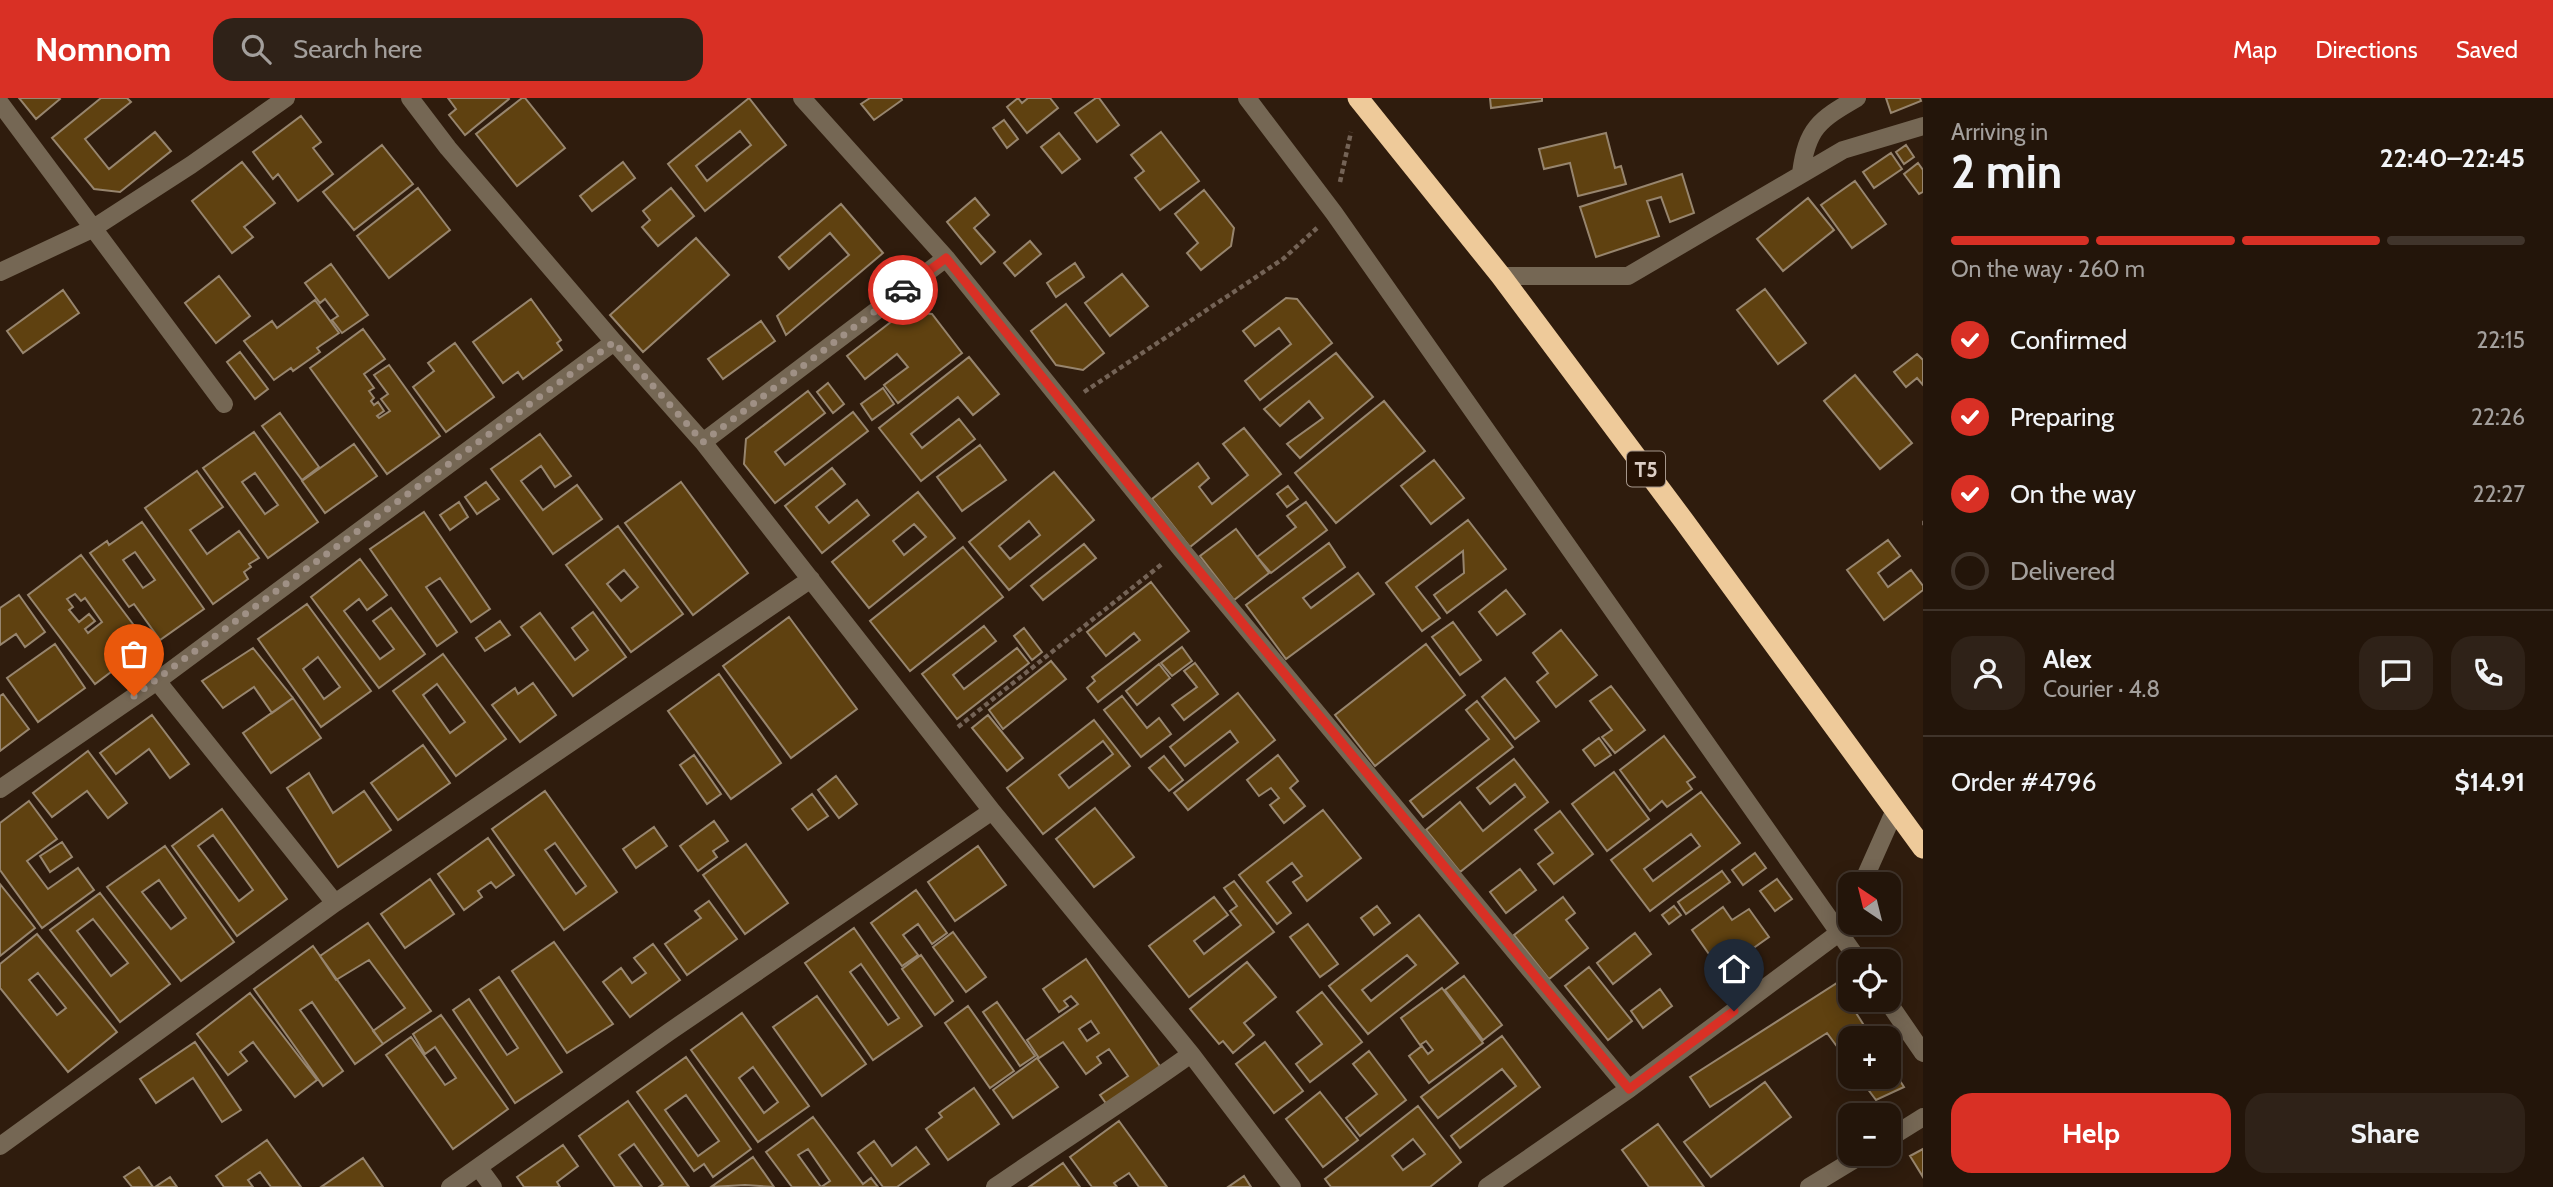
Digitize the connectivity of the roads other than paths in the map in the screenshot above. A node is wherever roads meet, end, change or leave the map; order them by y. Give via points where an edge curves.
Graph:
1 (286, 98) edge
2 (410, 98) edge
3 (802, 98) edge
4 (1247, 98) edge
5 (1359, 98) edge
6 (1857, 98) edge
7 (0, 103) edge
8 (1923, 126) edge
9 (1801, 173) junction
10 (92, 229) junction
11 (946, 258) junction
12 (0, 272) edge
13 (1501, 276) junction
14 (614, 342) junction
15 (224, 404) dead end
16 (703, 442) junction
17 (811, 579) junction
18 (157, 681) junction
19 (0, 789) edge
20 (1895, 810) junction
21 (992, 811) junction
22 (1923, 848) edge
23 (1867, 872) edge
24 (335, 903) junction
25 (1838, 929) edge
26 (1838, 933) edge
27 (1895, 1012) edge
28 (1923, 1053) edge
29 (1191, 1054) junction
30 (1629, 1089) junction
31 (1923, 1117) edge
32 (1901, 1131) edge
33 (0, 1146) edge
34 (1844, 1166) edge
35 (479, 1168) junction
36 (450, 1187) edge
37 (493, 1187) edge
38 (995, 1187) edge
39 (1292, 1187) edge
40 (1487, 1187) edge
41 (1809, 1187) edge

1 - 10 street
2 - 14 street
3 - 11 street
4 - 25 street via 1334,213
5 - 13 highway, T5
6 - 9 street via 1814,129 1804,149
7 - 10 street
8 - 9 street via 1843,150
9 - 13 street via 1628,276
10 - 12 street
10 - 15 street
11 - 16 street
11 - 30 street
13 - 20 highway, T5
14 - 16 street
14 - 18 street
16 - 17 street
17 - 21 street
17 - 24 street
18 - 19 street
18 - 24 street
20 - 22 highway, T5
20 - 23 street
21 - 29 street
21 - 35 street
24 - 33 street
26 - 30 street
27 - 28 street
29 - 38 street
29 - 39 street
30 - 40 street
31 - 32 street
34 - 41 street
35 - 36 street
35 - 37 street

